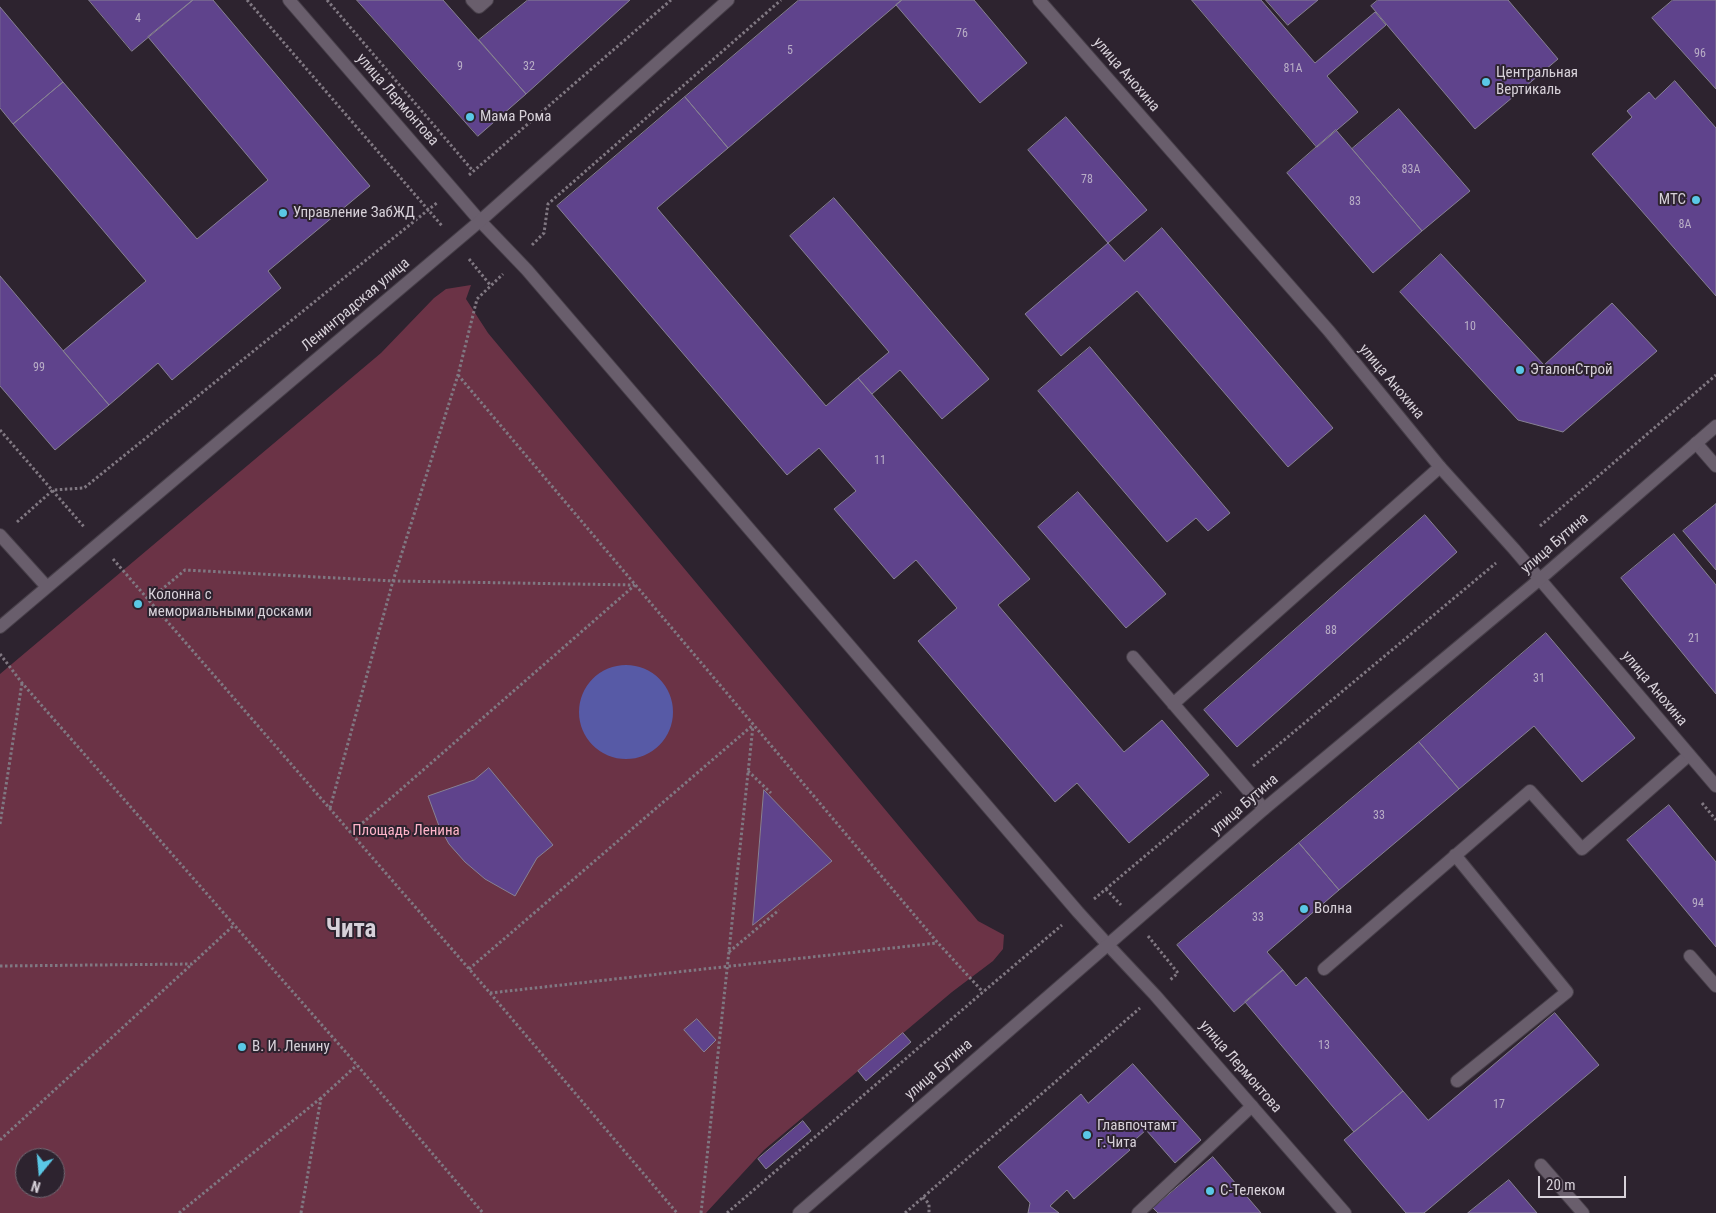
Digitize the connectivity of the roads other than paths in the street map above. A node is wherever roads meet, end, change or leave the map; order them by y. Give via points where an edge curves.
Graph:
1 (289, 0) edge
2 (472, 0) edge
3 (487, 0) edge
4 (1039, 0) edge
5 (722, 2) edge
6 (480, 221) junction
7 (1716, 426) edge
8 (1696, 444) junction
9 (1716, 466) edge
10 (1440, 467) junction
11 (1, 536) edge
12 (1540, 579) junction
13 (47, 587) junction
14 (0, 627) edge
15 (1133, 657) dead end
16 (1173, 704) junction
17 (1689, 755) junction
18 (1716, 786) edge
19 (1264, 809) junction
20 (1455, 855) junction
21 (1108, 945) junction
22 (1690, 956) dead end
23 (1324, 969) dead end
24 (1716, 986) edge
25 (1457, 1081) dead end
26 (1252, 1106) junction
27 (1541, 1165) dead end
28 (799, 1213) edge
29 (1138, 1213) edge
30 (1345, 1213) edge
31 (1583, 1213) edge

1 - 6 main road, улица Лермонтова
2 - 3 main road via 479,7
4 - 10 main road, улица Анохина via 1328,331
5 - 6 main road, Ленинградская улица
6 - 13 main road, Ленинградская улица
6 - 21 main road, улица Лермонтова
7 - 8 main road, улица Бутина
8 - 9 main road
8 - 12 main road, улица Бутина
10 - 12 main road, улица Анохина
10 - 16 main road
11 - 13 main road
12 - 17 main road, улица Анохина
12 - 19 main road, улица Бутина
13 - 14 main road, Ленинградская улица
15 - 16 main road
16 - 19 main road
17 - 18 main road, улица Анохина
17 - 20 main road via 1582,849 1530,791
19 - 21 main road, улица Бутина
20 - 23 main road
20 - 25 main road via 1567,992
21 - 26 main road, улица Лермонтова
21 - 28 main road, улица Бутина
22 - 24 main road
26 - 29 main road
26 - 30 main road, улица Лермонтова
27 - 31 main road

